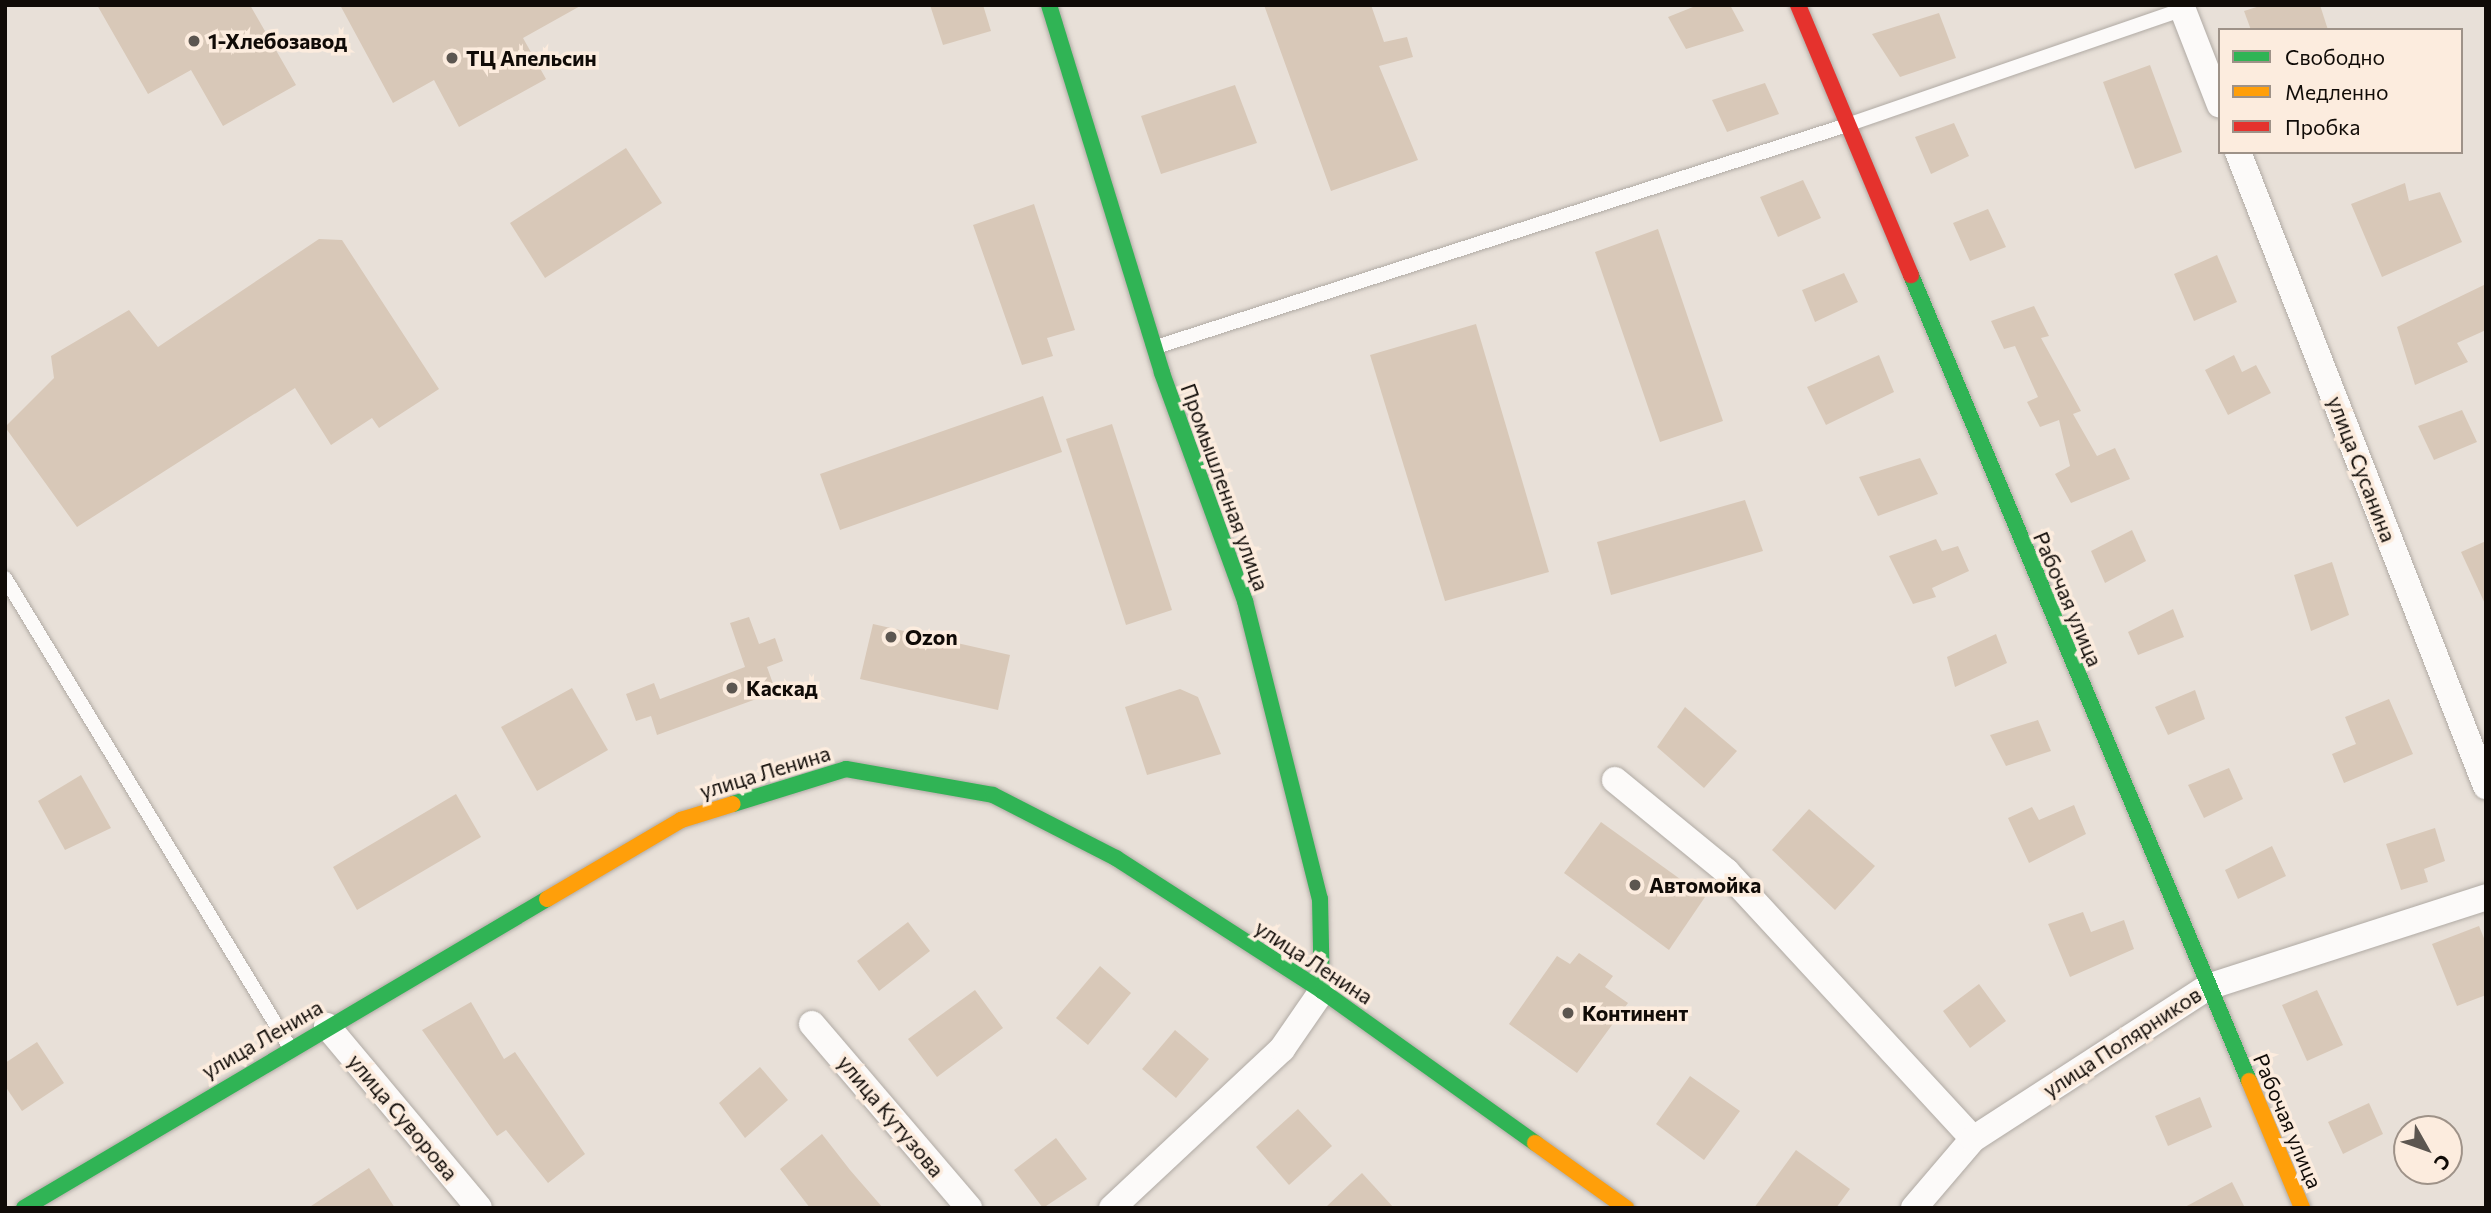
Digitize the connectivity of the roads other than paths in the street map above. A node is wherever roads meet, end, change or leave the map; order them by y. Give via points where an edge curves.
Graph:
1 (1049, 5) edge
2 (1798, 5) edge
3 (2182, 7) edge
4 (2218, 100) edge
5 (1847, 125) junction
6 (2239, 154) edge
7 (1154, 347) junction
8 (5, 578) edge
9 (1615, 780) dead end
10 (2486, 786) edge
11 (2486, 897) edge
12 (2208, 987) junction
13 (1322, 991) junction
14 (812, 1024) dead end
15 (327, 1026) junction
16 (289, 1046) junction
17 (1973, 1139) junction
18 (5, 1191) edge
19 (22, 1208) edge
20 (480, 1208) edge
21 (969, 1208) edge
22 (1112, 1208) edge
23 (1626, 1208) edge
24 (1914, 1208) edge
25 (2302, 1208) edge

1 - 7 street, Промышленная улица
2 - 5 street, Рабочая улица
3 - 4 street
3 - 5 lane
5 - 7 lane
5 - 12 street, Рабочая улица
6 - 10 street, улица Сусанина
7 - 13 street, Промышленная улица via 1245,601 1320,899
8 - 16 lane
9 - 17 street via 1726,871
11 - 12 street, улица Полярников
12 - 17 street, улица Полярников
12 - 25 street, Рабочая улица
13 - 15 street, улица Ленина via 1116,858 993,795 846,769 681,820
13 - 22 street via 1282,1049
13 - 23 street, улица Ленина
14 - 21 street, улица Кутузова
15 - 16 street, улица Ленина
15 - 20 street, улица Суворова
16 - 19 street, улица Ленина
17 - 24 street, улица Полярников
18 - 19 street

